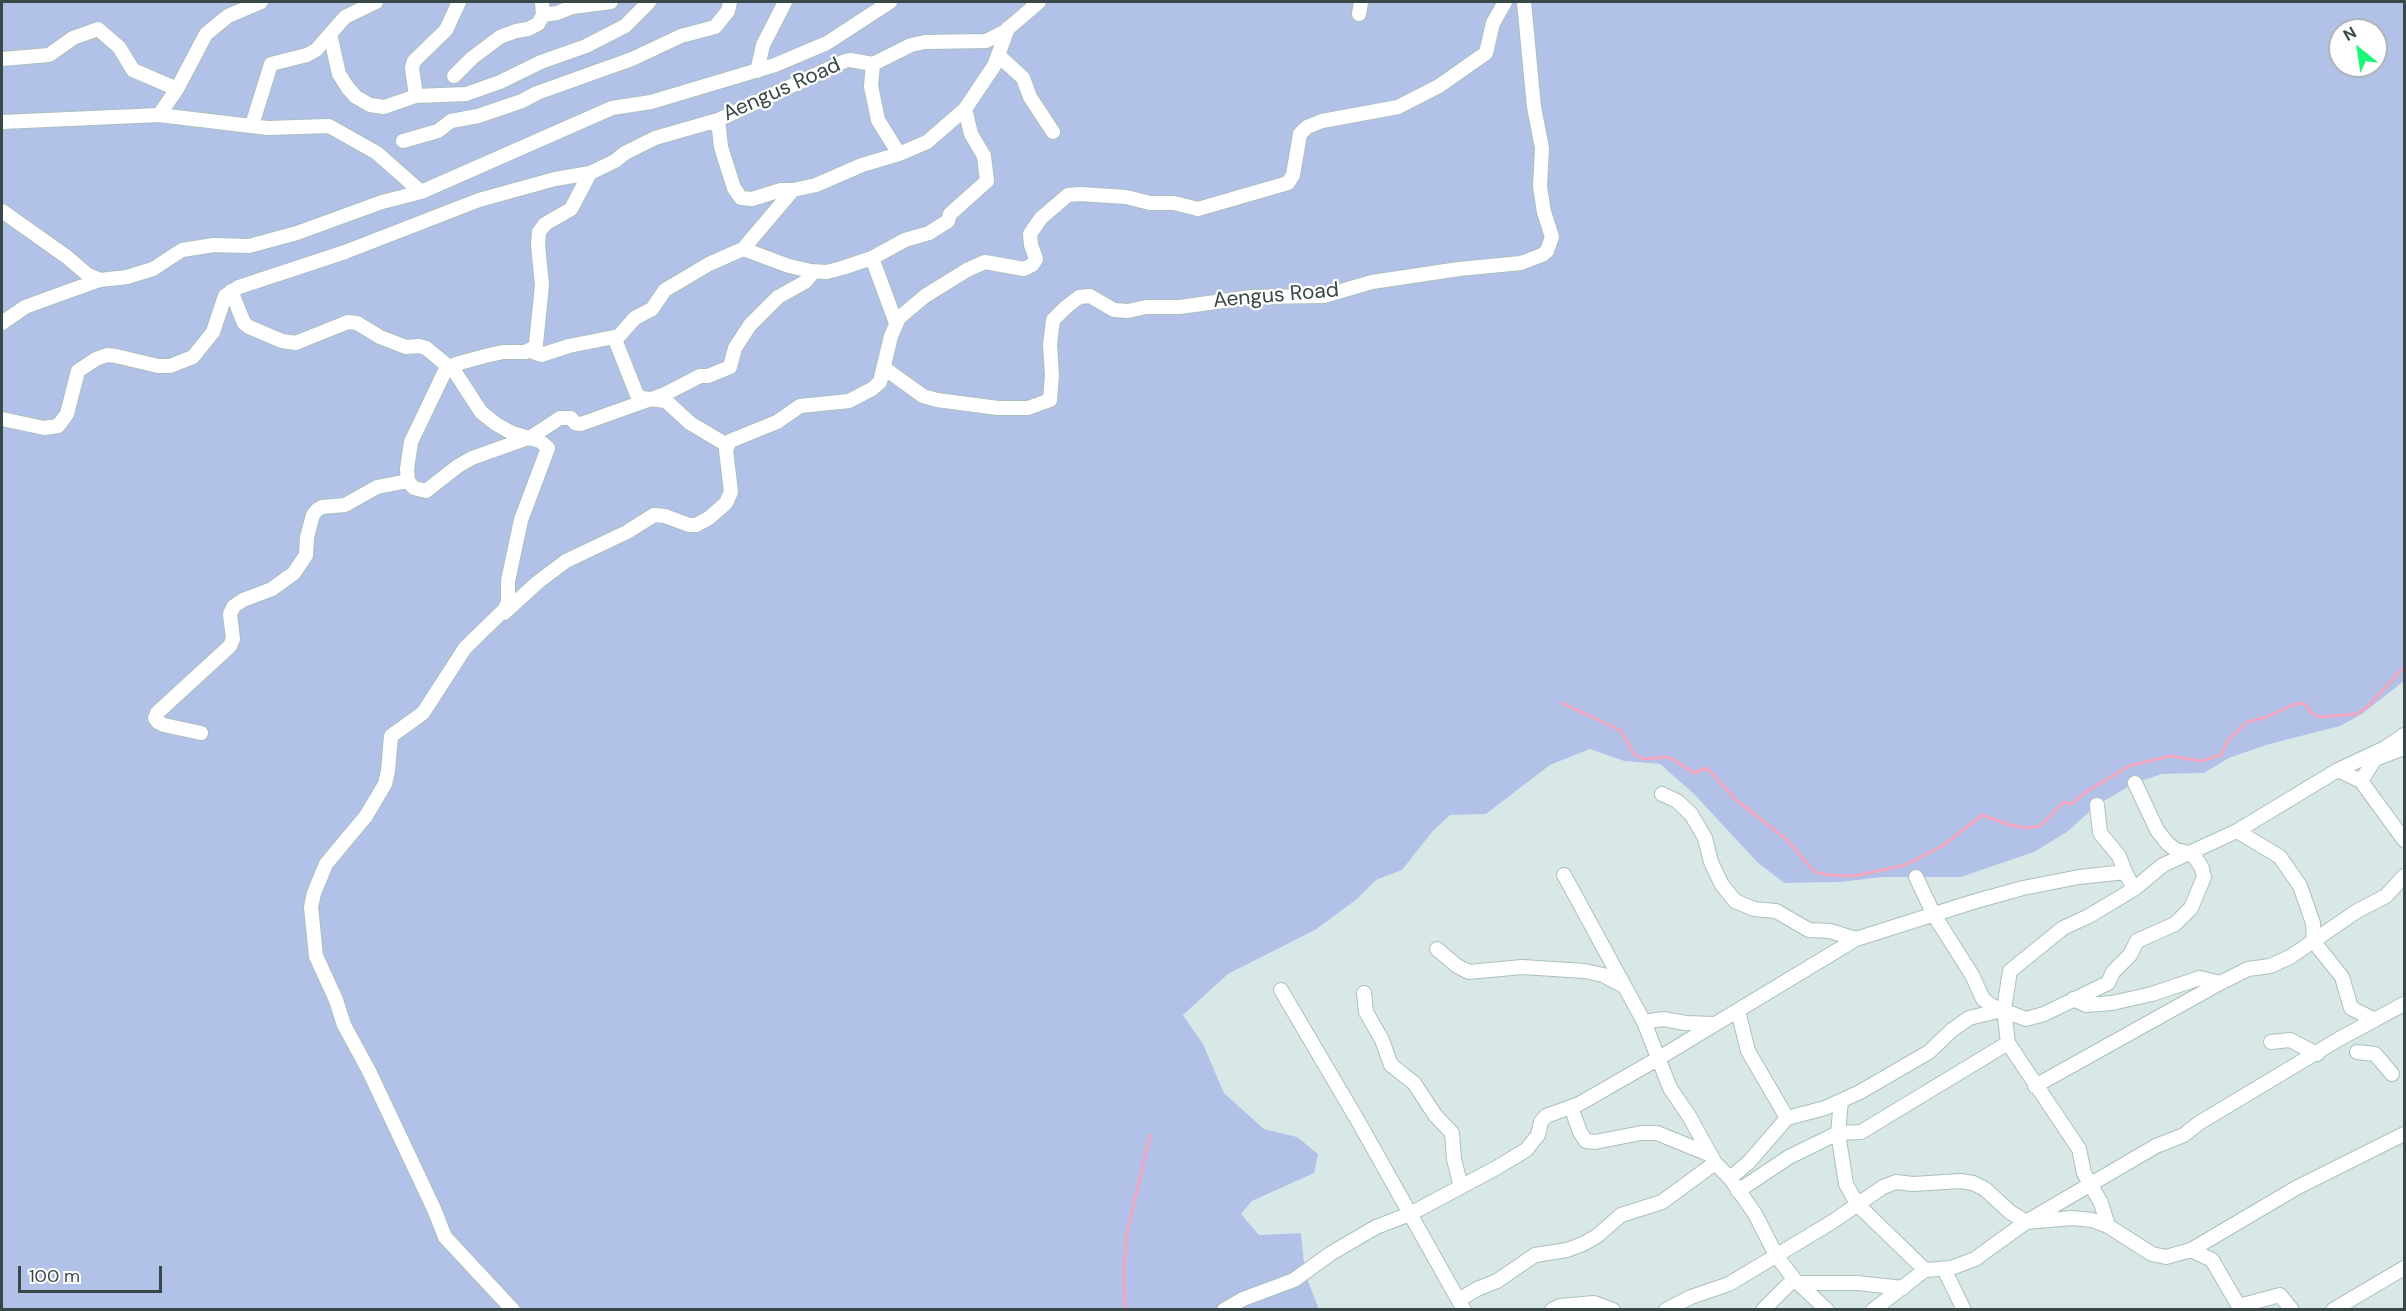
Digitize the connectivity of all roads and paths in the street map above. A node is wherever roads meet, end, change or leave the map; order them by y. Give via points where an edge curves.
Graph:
1 (261, 2) edge
2 (376, 2) edge
3 (459, 2) edge
4 (610, 2) edge
5 (730, 2) edge
6 (784, 2) edge
7 (890, 2) edge
8 (1039, 2) edge
9 (1505, 2) edge
10 (1524, 2) edge
11 (644, 3) edge
12 (542, 8) edge
13 (1008, 28) junction
14 (330, 34) junction
15 (998, 55) junction
16 (2, 59) edge
17 (873, 64) junction
18 (757, 70) junction
19 (454, 76) dead end
20 (177, 89) junction
21 (416, 96) junction
22 (965, 109) junction
23 (159, 115) junction
24 (718, 120) junction
25 (2, 122) edge
26 (252, 125) junction
27 (1053, 132) dead end
28 (403, 141) dead end
29 (899, 154) junction
30 (590, 173) junction
31 (793, 190) junction
32 (421, 192) junction
33 (2, 211) edge
34 (743, 249) junction
35 (872, 258) junction
36 (811, 272) junction
37 (100, 280) junction
38 (231, 291) junction
39 (896, 323) junction
40 (2, 324) edge
41 (614, 337) junction
42 (530, 351) junction
43 (450, 368) junction
44 (884, 368) junction
45 (651, 399) junction
46 (2, 419) edge
47 (531, 437) junction
48 (727, 445) junction
49 (408, 481) junction
50 (495, 620) junction
51 (201, 733) dead end
52 (2404, 735) edge
53 (2404, 748) edge
54 (2338, 770) junction
55 (2361, 781) junction
56 (2134, 783) dead end
57 (1662, 794) dead end
58 (2097, 805) dead end
59 (2236, 831) junction
60 (2404, 840) edge
61 (2189, 853) junction
62 (2125, 872) junction
63 (1564, 875) dead end
64 (2404, 876) edge
65 (1916, 877) dead end
66 (2134, 889) junction
67 (1934, 915) junction
68 (1856, 939) junction
69 (2314, 942) junction
70 (1437, 948) dead end
71 (2220, 983) junction
72 (1625, 987) junction
73 (1281, 990) dead end
74 (1364, 993) dead end
75 (2073, 999) junction
76 (2404, 1004) edge
77 (2004, 1009) junction
78 (1738, 1011) junction
79 (2375, 1020) junction
80 (1644, 1022) junction
81 (1716, 1024) junction
82 (2271, 1042) dead end
83 (2008, 1043) junction
84 (2357, 1052) dead end
85 (2318, 1054) junction
86 (1659, 1058) junction
87 (2392, 1074) dead end
88 (2035, 1086) junction
89 (1841, 1101) junction
90 (1571, 1107) junction
91 (1787, 1118) junction
92 (1838, 1133) junction
93 (2404, 1134) edge
94 (1713, 1159) junction
95 (1730, 1178) junction
96 (2092, 1184) junction
97 (1461, 1187) junction
98 (1738, 1191) junction
99 (1857, 1204) junction
100 (1410, 1214) junction
101 (2026, 1222) junction
102 (2108, 1226) junction
103 (2191, 1250) junction
104 (1776, 1255) junction
105 (2404, 1268) edge
106 (1944, 1269) junction
107 (1925, 1270) junction
108 (1796, 1281) junction
109 (1903, 1288) junction
110 (1461, 1305) edge
111 (2240, 1308) edge
112 (1825, 1309) edge
113 (513, 1310) edge
114 (1224, 1310) edge
115 (1552, 1310) edge
116 (1613, 1310) edge
117 (1666, 1310) edge
118 (1763, 1310) edge
119 (1873, 1310) edge
120 (1964, 1310) edge
121 (2292, 1310) edge
122 (2333, 1310) edge

1 - 20 street via 228,16 206,34
2 - 14 street via 345,17
3 - 21 street via 446,30 414,61
4 - 12 street via 557,13
5 - 28 street via 715,27 681,36 632,59
6 - 18 street
7 - 18 street via 827,43
8 - 13 street, Aengus Road
9 - 39 street via 1493,23 1486,53 1439,86 1398,107 1307,127 1300,134 1288,183 1198,209 1126,197 1068,195 1041,218 1030,234 1036,259 1032,265 1024,269 985,262 924,296
10 - 44 street, Aengus Road via 1542,148 1540,187 1552,237 1542,255 1521,263 1372,282 1324,297 1251,297 1128,311 1114,310 1090,297 1079,297 1053,320 1050,400 1028,408 937,400 923,396
11 - 21 street via 625,26 500,82 466,94
12 - 19 street via 538,24 500,37
13 - 15 street
13 - 17 street, Aengus Road via 986,41 911,45
14 - 21 street via 339,74 356,97 384,107
14 - 26 street via 307,55 270,64
15 - 22 street
15 - 27 street via 1023,78 1030,97
16 - 20 street via 49,55 73,38 98,29 119,47 133,70
17 - 24 street, Aengus Road via 845,61
17 - 29 street via 871,86 879,120
18 - 32 street via 651,102 612,108
20 - 23 street
22 - 29 street via 927,142
22 - 35 street via 971,134 984,156 986,183 950,214 948,221
23 - 25 street
23 - 26 street
24 - 30 street, Aengus Road via 655,138
24 - 31 street via 721,147 741,198
26 - 32 street via 329,126 377,153
29 - 31 street
30 - 38 street, Aengus Road via 479,200
30 - 42 street via 571,209 544,224 539,232 542,285 538,334
31 - 34 street
32 - 37 street via 249,246 214,245 182,250 153,269
33 - 37 street
34 - 36 street
34 - 41 street via 664,290 652,309
35 - 36 street via 827,272
35 - 39 street
36 - 45 street via 805,282 778,297 750,325 735,348 730,367 686,381
37 - 40 street via 25,307
38 - 43 street via 244,323 282,341 296,343 342,324 357,323 405,347 426,348
38 - 46 street via 225,296 213,332 193,357 170,366 116,356 96,359 78,371 67,414 58,426 44,428
39 - 44 street
41 - 42 street via 541,355
41 - 45 street via 634,391
42 - 43 street via 486,356
43 - 47 street via 481,412 495,424
43 - 49 street via 442,375 411,442
44 - 48 street via 880,382 865,394 849,401 800,406 777,422 735,438
45 - 47 street via 581,424 571,418 560,418
45 - 48 street via 666,402 690,423
47 - 49 street via 472,458 426,491 414,488
47 - 50 street via 546,445 548,452 521,520 508,581 508,602
48 - 50 street via 730,492 726,503 709,518 696,525 665,516 645,519 627,532 566,561
49 - 51 street via 377,487 345,505 317,510 311,520 306,555 298,568 272,589 234,606 230,614 230,646 155,718 164,725
50 - 113 street via 465,648 423,713 392,736 385,784 375,803 326,864 314,893 311,920 316,956 344,1025 445,1237
52 - 54 street
53 - 55 street via 2375,759
54 - 55 street
54 - 59 street
55 - 60 street
56 - 61 street via 2168,844
57 - 68 street via 1691,814 1705,837 1722,885 1734,901 1754,909 1776,911 1809,930
58 - 62 street via 2100,833 2120,856
59 - 61 street
59 - 69 street via 2280,858 2300,886 2313,923
61 - 66 street via 2163,865
61 - 75 street via 2202,868 2204,877 2191,908 2175,924 2137,941 2108,983
62 - 66 street
62 - 67 street via 2023,888
63 - 72 street
64 - 69 street via 2386,896
65 - 67 street
66 - 77 street via 2063,928 2010,971
67 - 68 street
67 - 77 street via 1983,999
68 - 78 street
69 - 71 street via 2270,966 2248,969
69 - 79 street via 2342,977 2351,1008
70 - 72 street via 1469,972 1514,967 1585,971
71 - 75 street via 2200,978 2112,1003 2086,1005
71 - 88 street
72 - 80 street
73 - 100 street
74 - 97 street via 1366,1012 1391,1065 1414,1083 1435,1115 1452,1132
75 - 77 street via 2026,1019
76 - 79 street
77 - 83 street
77 - 89 street via 1969,1018 1929,1052
78 - 81 street
78 - 91 street via 1748,1051
79 - 85 street
80 - 81 street via 1663,1019
80 - 86 street
81 - 86 street
82 - 85 street via 2290,1040
83 - 88 street
83 - 92 street via 1861,1132
84 - 87 street via 2374,1054
85 - 96 street via 2184,1135 2156,1146
86 - 90 street
86 - 94 street via 1670,1088
88 - 96 street via 2079,1149 2084,1173
89 - 91 street
89 - 92 street
90 - 94 street via 1586,1140 1657,1132
90 - 97 street via 1545,1116 1538,1135 1526,1150
91 - 95 street
92 - 98 street via 1789,1157
92 - 99 street via 1845,1184
93 - 103 street via 2296,1188
94 - 95 street
94 - 110 street via 1662,1202 1621,1215 1583,1244 1535,1256 1477,1289
95 - 98 street
96 - 101 street
96 - 102 street
97 - 100 street
98 - 104 street
99 - 101 street via 1896,1182 1961,1181 1985,1189
99 - 104 street
99 - 107 street
100 - 110 street
100 - 114 street via 1370,1231 1294,1280
101 - 102 street via 2072,1218
101 - 106 street via 1975,1259
102 - 103 street via 2158,1257
103 - 111 street via 2212,1260
104 - 108 street
104 - 117 street via 1729,1284
105 - 122 street
106 - 107 street
106 - 120 street
107 - 109 street
108 - 109 street
108 - 112 street
108 - 118 street
109 - 119 street
111 - 121 street via 2280,1295
115 - 116 street via 1594,1303

